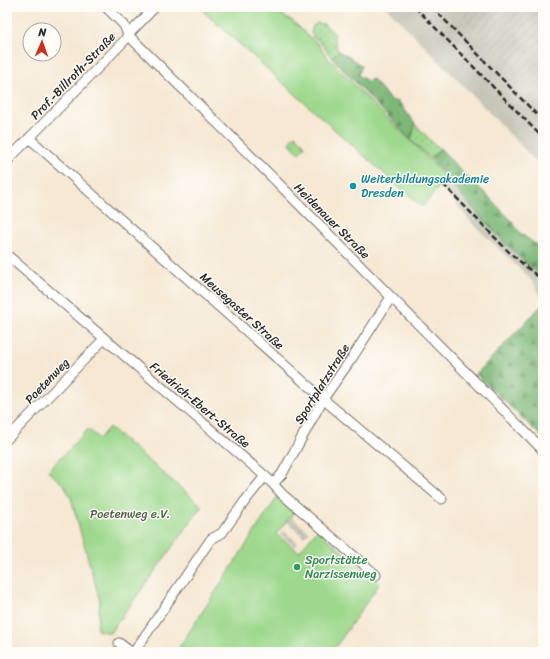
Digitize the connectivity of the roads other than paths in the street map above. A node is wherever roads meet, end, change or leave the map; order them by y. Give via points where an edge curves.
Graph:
1 (106, 7) edge
2 (155, 7) edge
3 (128, 35) junction
4 (29, 138) junction
5 (7, 161) edge
6 (7, 255) edge
7 (391, 297) junction
8 (104, 339) junction
9 (324, 399) junction
10 (7, 439) edge
11 (543, 450) edge
12 (265, 476) junction
13 (273, 484) junction
14 (442, 499) dead end
15 (376, 575) dead end
16 (119, 643) dead end
17 (133, 652) edge

1 - 3 street, Heidenauer Straße via 124,25
2 - 3 street, Prof.-Billroth-Straße
3 - 4 street, Prof.-Billroth-Straße
3 - 7 street, Heidenauer Straße
4 - 5 street, Prof.-Billroth-Straße
4 - 9 street, Meusegaster Straße
6 - 8 street, Friedrich-Ebert-Straße
7 - 9 street, Sportplatzstraße
7 - 11 street, Heidenauer Straße
8 - 10 street, Poetenweg
8 - 12 street, Friedrich-Ebert-Straße
9 - 13 street, Sportplatzstraße via 282,474
9 - 14 street, Meusegaster Straße
12 - 13 street, Friedrich-Ebert-Straße
12 - 17 street via 222,533 212,539
13 - 15 street, Friedrich-Ebert-Straße
16 - 17 street

